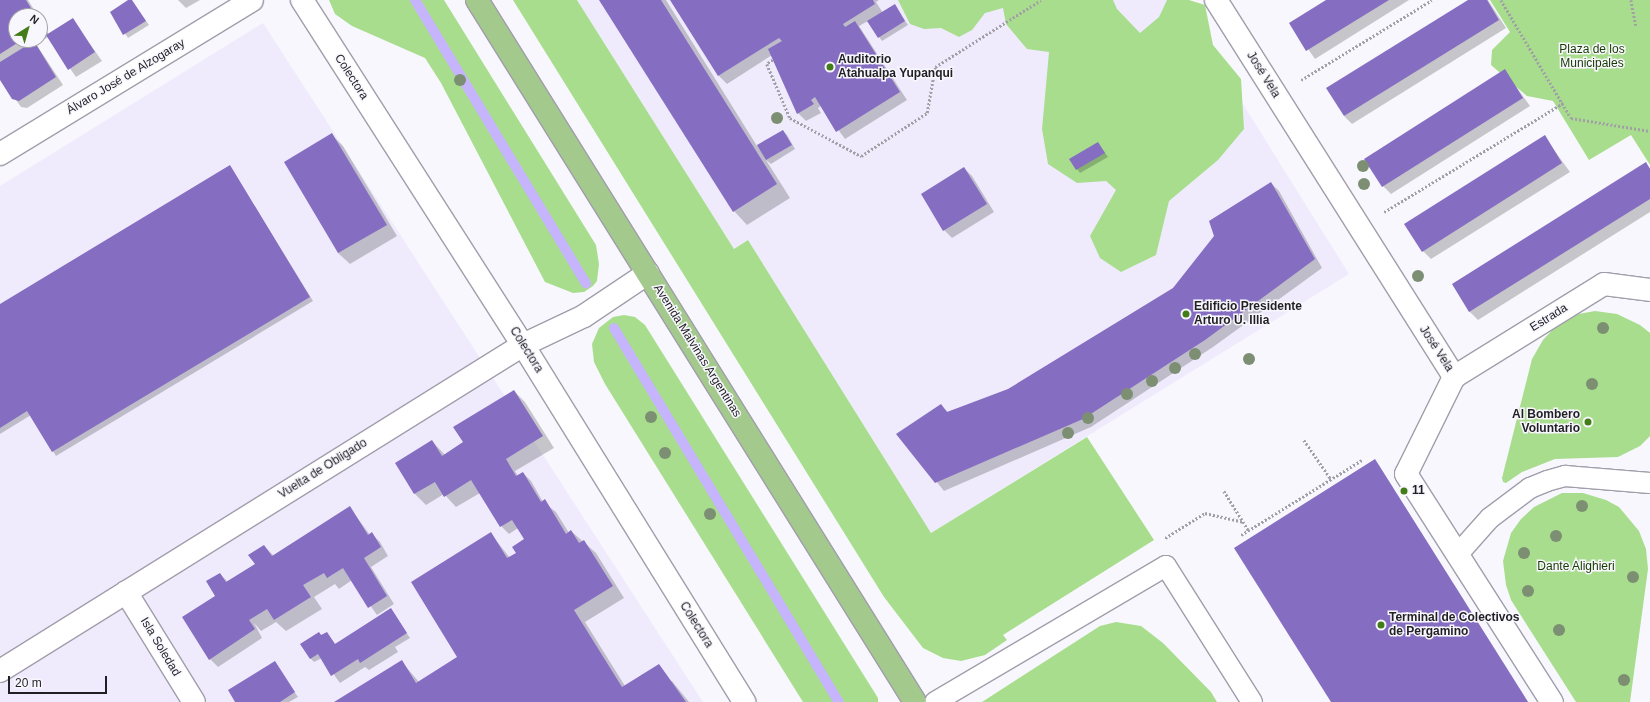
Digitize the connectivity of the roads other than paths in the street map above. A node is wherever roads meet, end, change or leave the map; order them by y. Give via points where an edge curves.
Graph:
1 (252, 0) edge
2 (302, 0) edge
3 (477, 0) edge
4 (1216, 0) edge
5 (0, 154) edge
6 (648, 273) junction
7 (1650, 290) edge
8 (523, 345) junction
9 (1454, 377) junction
10 (1650, 483) edge
11 (1457, 555) junction
12 (126, 592) junction
13 (0, 670) edge
14 (194, 702) edge
15 (744, 702) edge
16 (915, 702) edge
17 (935, 702) edge
18 (1252, 702) edge
19 (1552, 702) edge

1 - 5 street, Álvaro José de Alzogaray
2 - 8 street, Colectora
3 - 6 main road, Avenida Malvinas Argentinas
4 - 9 street, José Vela
6 - 8 street, Vuelta de Obligado via 584,316
6 - 16 main road, Avenida Malvinas Argentinas
7 - 9 street, Estrada via 1604,284
8 - 12 street, Vuelta de Obligado
8 - 15 street, Colectora
9 - 11 street, José Vela via 1406,474
10 - 11 lane via 1565,476 1547,481 1530,488 1490,518
11 - 19 street, José Vela
12 - 13 street, Vuelta de Obligado
12 - 14 street, Isla Soledad
17 - 18 lane via 1166,566

